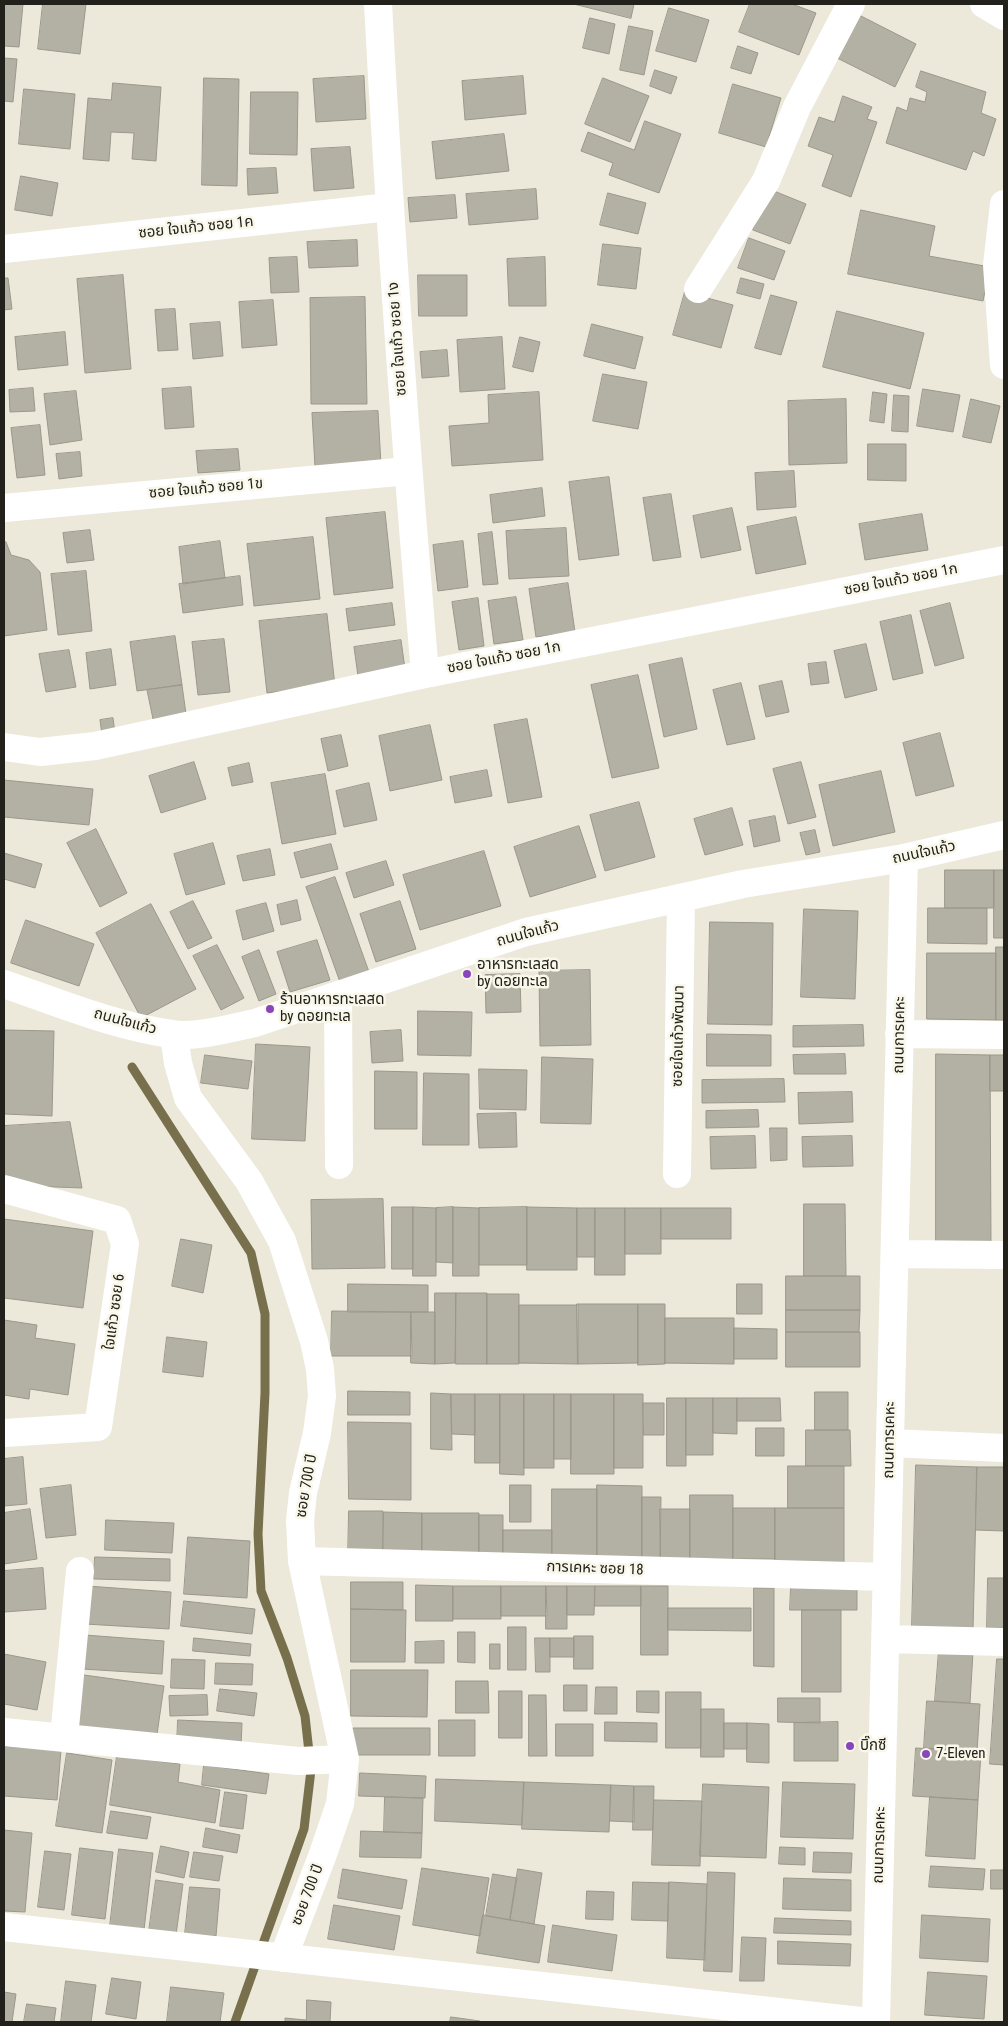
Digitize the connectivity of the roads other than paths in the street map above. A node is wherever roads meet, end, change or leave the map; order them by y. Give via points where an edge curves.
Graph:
1 (378, 4) edge
2 (851, 4) edge
3 (984, 4) edge
4 (1004, 16) edge
5 (1004, 204) edge
6 (389, 207) junction
7 (4, 248) edge
8 (698, 289) dead end
9 (1004, 365) edge
10 (408, 472) junction
11 (4, 508) edge
12 (1004, 560) edge
13 (425, 674) junction
14 (4, 747) edge
15 (1004, 835) edge
16 (904, 858) junction
17 (681, 898) junction
18 (4, 984) edge
19 (338, 995) junction
20 (900, 1034) junction
21 (174, 1035) junction
22 (1004, 1035) edge
23 (339, 1165) dead end
24 (677, 1174) dead end
25 (4, 1189) edge
26 (895, 1254) junction
27 (1004, 1255) edge
28 (4, 1433) edge
29 (890, 1443) junction
30 (1004, 1448) edge
31 (302, 1561) junction
32 (80, 1571) dead end
33 (887, 1577) junction
34 (886, 1639) junction
35 (1004, 1642) edge
36 (4, 1732) edge
37 (64, 1738) junction
38 (345, 1759) junction
39 (4, 1927) edge
40 (283, 1958) junction
41 (870, 2022) edge
42 (876, 2022) edge

1 - 6 street, ซอย ใจแก้ว ซอย 1ง
2 - 8 street via 797,108 766,181
3 - 4 street
5 - 9 street via 997,266
6 - 7 street, ซอย ใจแก้ว ซอย 1ค
6 - 10 street, ซอย ใจแก้ว ซอย 1ง
10 - 11 street, ซอย ใจแก้ว ซอย 1ข
10 - 13 street, ซอย ใจแก้ว ซอย 1ง
12 - 13 street, ซอย ใจแก้ว ซอย 1ก
13 - 14 street, ซอย ใจแก้ว ซอย 1ก via 95,746 40,752
15 - 16 street, ถนนใจแก้ว
16 - 17 street, ถนนใจแก้ว via 743,884
16 - 20 street, ถนนการเคหะ
17 - 19 street, ถนนใจแก้ว via 526,932
17 - 24 street, ซอยใจแก้วพัฒนา
18 - 21 street, ถนนใจแก้ว via 125,1024
19 - 21 street, ถนนใจแก้ว via 255,1023 215,1032
19 - 23 street
20 - 22 street
20 - 26 street, ถนนการเคหะ
21 - 31 street, ซอย 700 ปี via 188,1098 249,1181 282,1242 314,1341 322,1396 303,1493 300,1521
25 - 28 street, ใจแก้ว ซอย 6 via 117,1220 125,1244 98,1427
26 - 27 street
26 - 29 street, ถนนการเคหะ
29 - 30 street
29 - 33 street, ถนนการเคหะ
31 - 33 street, การเคหะ ซอย 18
31 - 38 street, ซอย 700 ปี
32 - 37 street
33 - 34 street, ถนนการเคหะ
34 - 35 street
34 - 42 street, ถนนการเคหะ
36 - 37 street
37 - 38 street via 298,1761
38 - 40 street, ซอย 700 ปี via 340,1804
39 - 40 street
40 - 41 street

